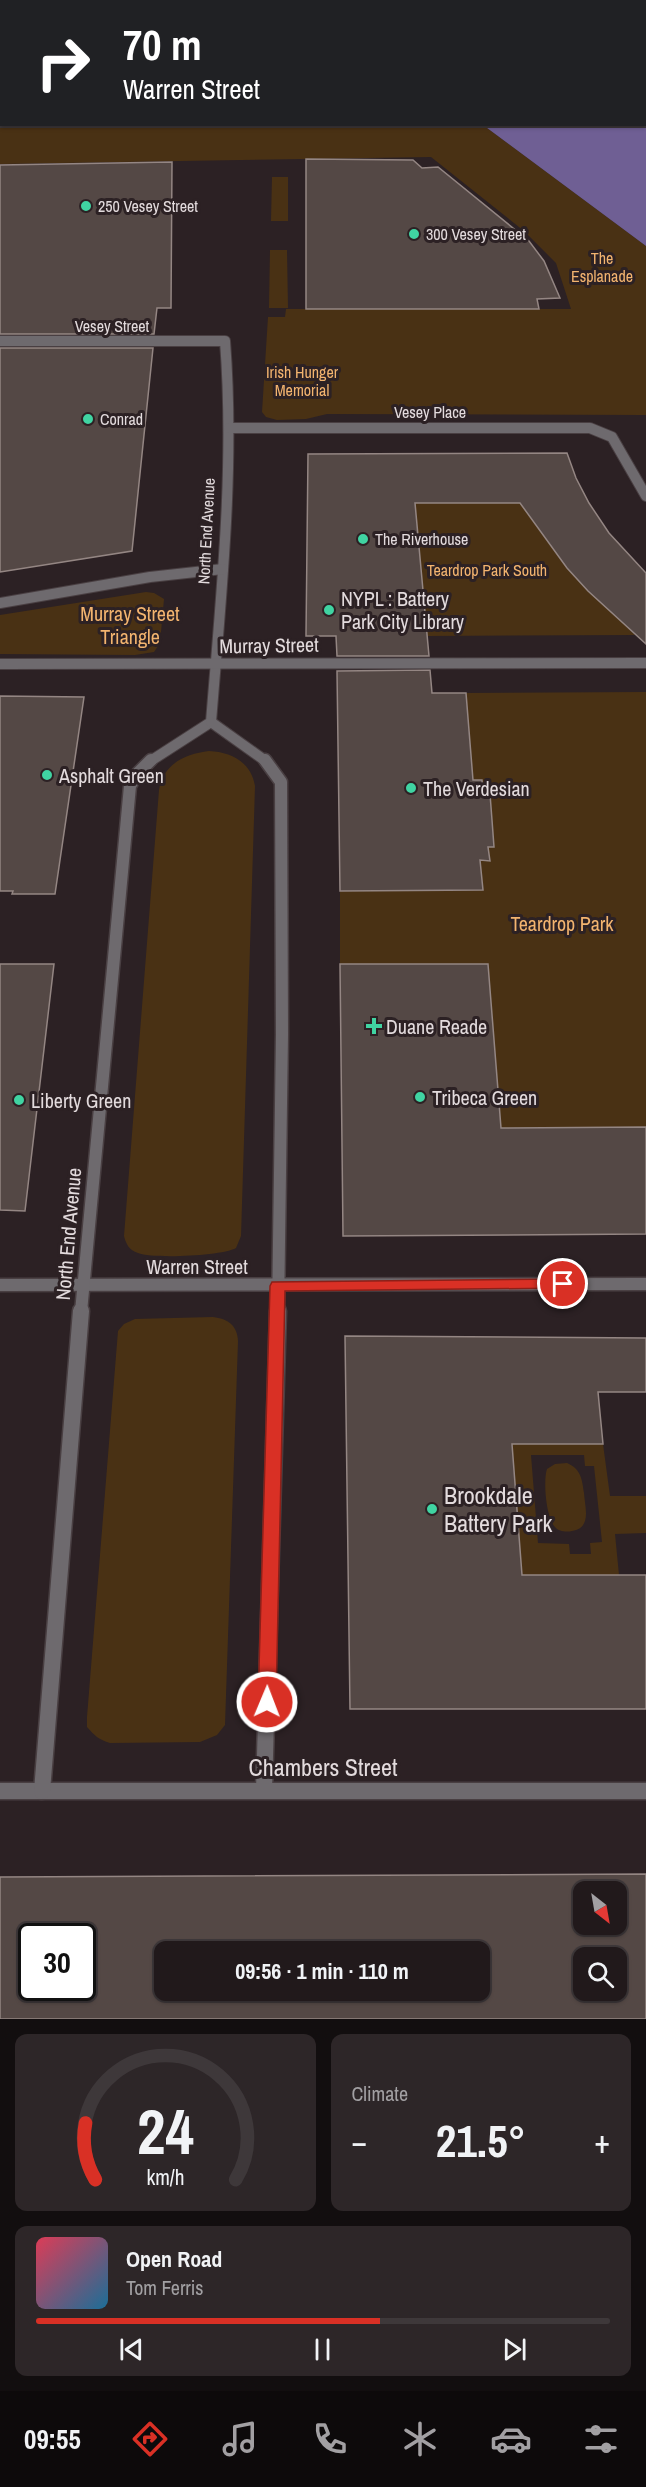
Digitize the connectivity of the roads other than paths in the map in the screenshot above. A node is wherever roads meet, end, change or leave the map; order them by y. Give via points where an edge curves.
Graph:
1 (0, 341) edge
2 (225, 341) joint
3 (229, 428) junction
4 (646, 496) edge
5 (223, 569) junction
6 (0, 603) edge
7 (646, 663) edge
8 (0, 664) edge
9 (214, 664) junction
10 (211, 722) junction
11 (646, 1284) edge
12 (0, 1285) edge
13 (84, 1285) junction
14 (277, 1286) junction
15 (264, 1790) junction
16 (0, 1791) edge
17 (42, 1791) junction
18 (646, 1791) edge

1 - 2 street, Vesey Street
2 - 3 street, North End Avenue
3 - 4 street, Vesey Place via 581,427 608,433
3 - 5 street, North End Avenue
5 - 6 street via 150,577
5 - 9 street, North End Avenue
7 - 9 street, Murray Street
8 - 9 street, Murray Street
9 - 10 street, North End Avenue
10 - 13 street, North End Avenue via 141,766 130,786
10 - 14 street via 263,757 281,782 283,943
11 - 14 street, Warren Street
12 - 13 street, Warren Street
13 - 14 street, Warren Street
13 - 17 street, North End Avenue
14 - 15 street
15 - 17 street, Chambers Street
15 - 18 street, Chambers Street
16 - 17 street, Chambers Street

